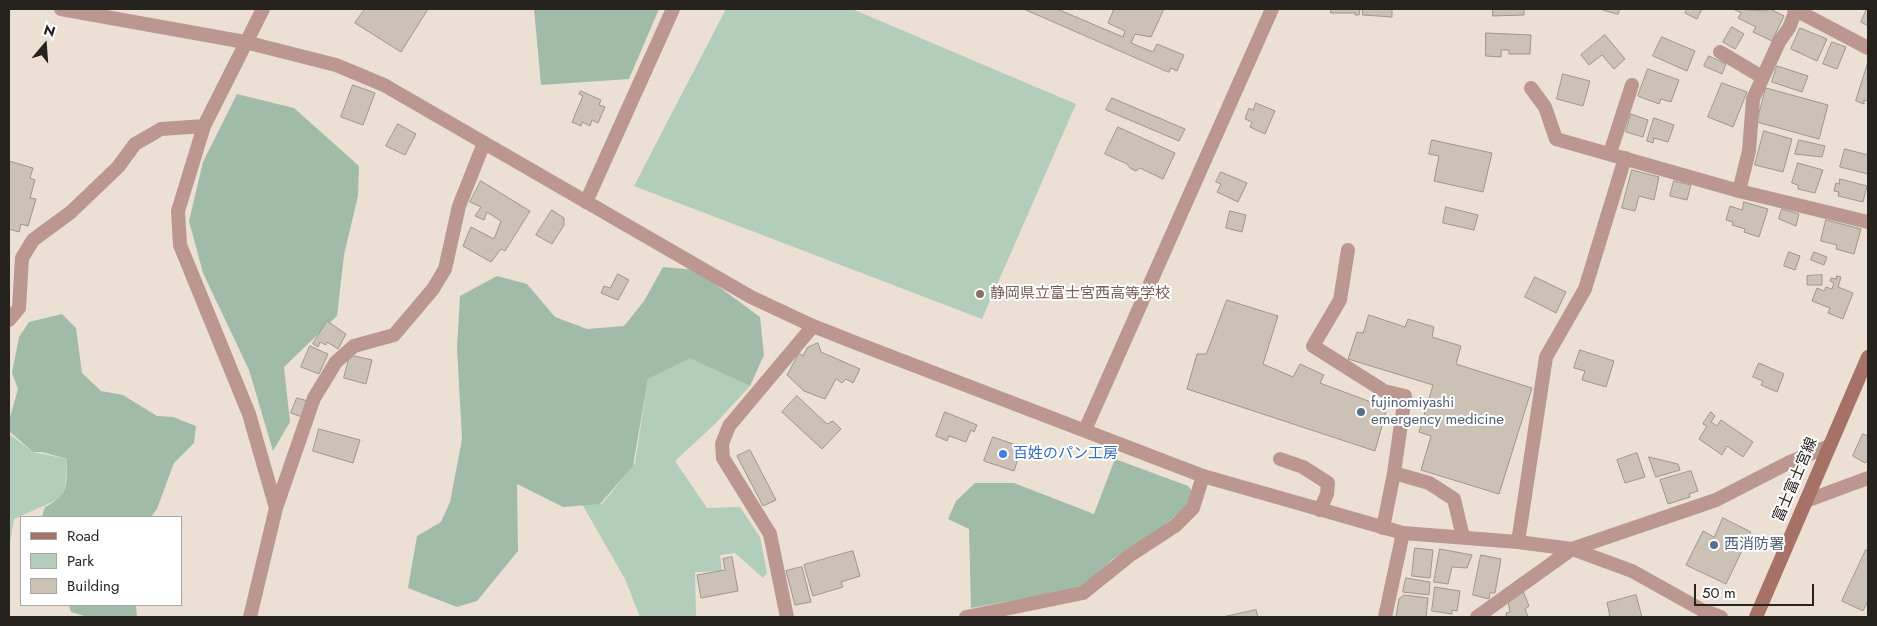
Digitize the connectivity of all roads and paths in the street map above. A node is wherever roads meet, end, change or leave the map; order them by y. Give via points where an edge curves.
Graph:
1 (61, 9) edge
2 (263, 9) edge
3 (673, 9) edge
4 (1272, 9) edge
5 (1795, 9) edge
6 (245, 42) junction
7 (1868, 48) edge
8 (1720, 52) dead end
9 (1762, 77) junction
10 (1632, 85) dead end
11 (1531, 88) dead end
12 (204, 126) junction
13 (484, 143) junction
14 (1610, 153) junction
15 (1625, 158) junction
16 (1739, 191) junction
17 (586, 202) junction
18 (1868, 222) edge
19 (1348, 250) dead end
20 (9, 320) edge
21 (813, 326) junction
22 (1868, 357) edge
23 (1085, 430) junction
24 (1827, 448) junction
25 (1280, 458) dead end
26 (1394, 473) junction
27 (1203, 476) junction
28 (1868, 478) edge
29 (1806, 501) junction
30 (276, 508) junction
31 (1320, 510) junction
32 (1383, 528) junction
33 (1404, 533) junction
34 (1463, 537) junction
35 (1518, 542) junction
36 (1572, 548) junction
37 (1032, 611) edge
38 (250, 617) edge
39 (787, 617) edge
40 (966, 617) edge
41 (1386, 617) edge
42 (1477, 617) edge
43 (1721, 617) edge
44 (1756, 617) edge

1 - 6 street
2 - 6 street
3 - 17 street
4 - 23 street
5 - 7 street
5 - 9 street via 1789,28
6 - 12 street
6 - 13 street via 336,65 384,85
8 - 9 street
9 - 16 street via 1753,99 1749,151
10 - 14 street
11 - 14 street via 1545,106 1556,140
12 - 20 street via 161,129 135,144 118,166 71,212 33,240 22,258 19,308
12 - 30 street via 178,211 180,245 249,414
13 - 17 street
13 - 30 street via 459,206 445,269 433,289 394,335 354,346 336,362 314,398
14 - 15 street
15 - 16 street
15 - 35 street via 1585,289 1546,357
16 - 18 street
17 - 21 street via 751,297
19 - 26 street via 1340,300 1312,346 1384,391 1405,396
21 - 23 street
21 - 39 street via 729,426 722,444 723,458 770,534
22 - 24 main road, 富士富士宮線
23 - 27 street
24 - 29 main road, 富士富士宮線
24 - 36 street via 1790,462 1716,500
25 - 31 street via 1303,467 1328,483
26 - 32 street
26 - 34 street via 1429,483 1454,499
27 - 31 street
27 - 37 street via 1193,508 1176,526 1129,556 1083,593
28 - 29 street
29 - 44 main road, 富士富士宮線
30 - 38 street
31 - 32 street
32 - 33 street
33 - 34 street
33 - 41 street
34 - 35 street
35 - 36 street
36 - 42 street
36 - 43 street via 1632,571 1702,610
37 - 40 street

